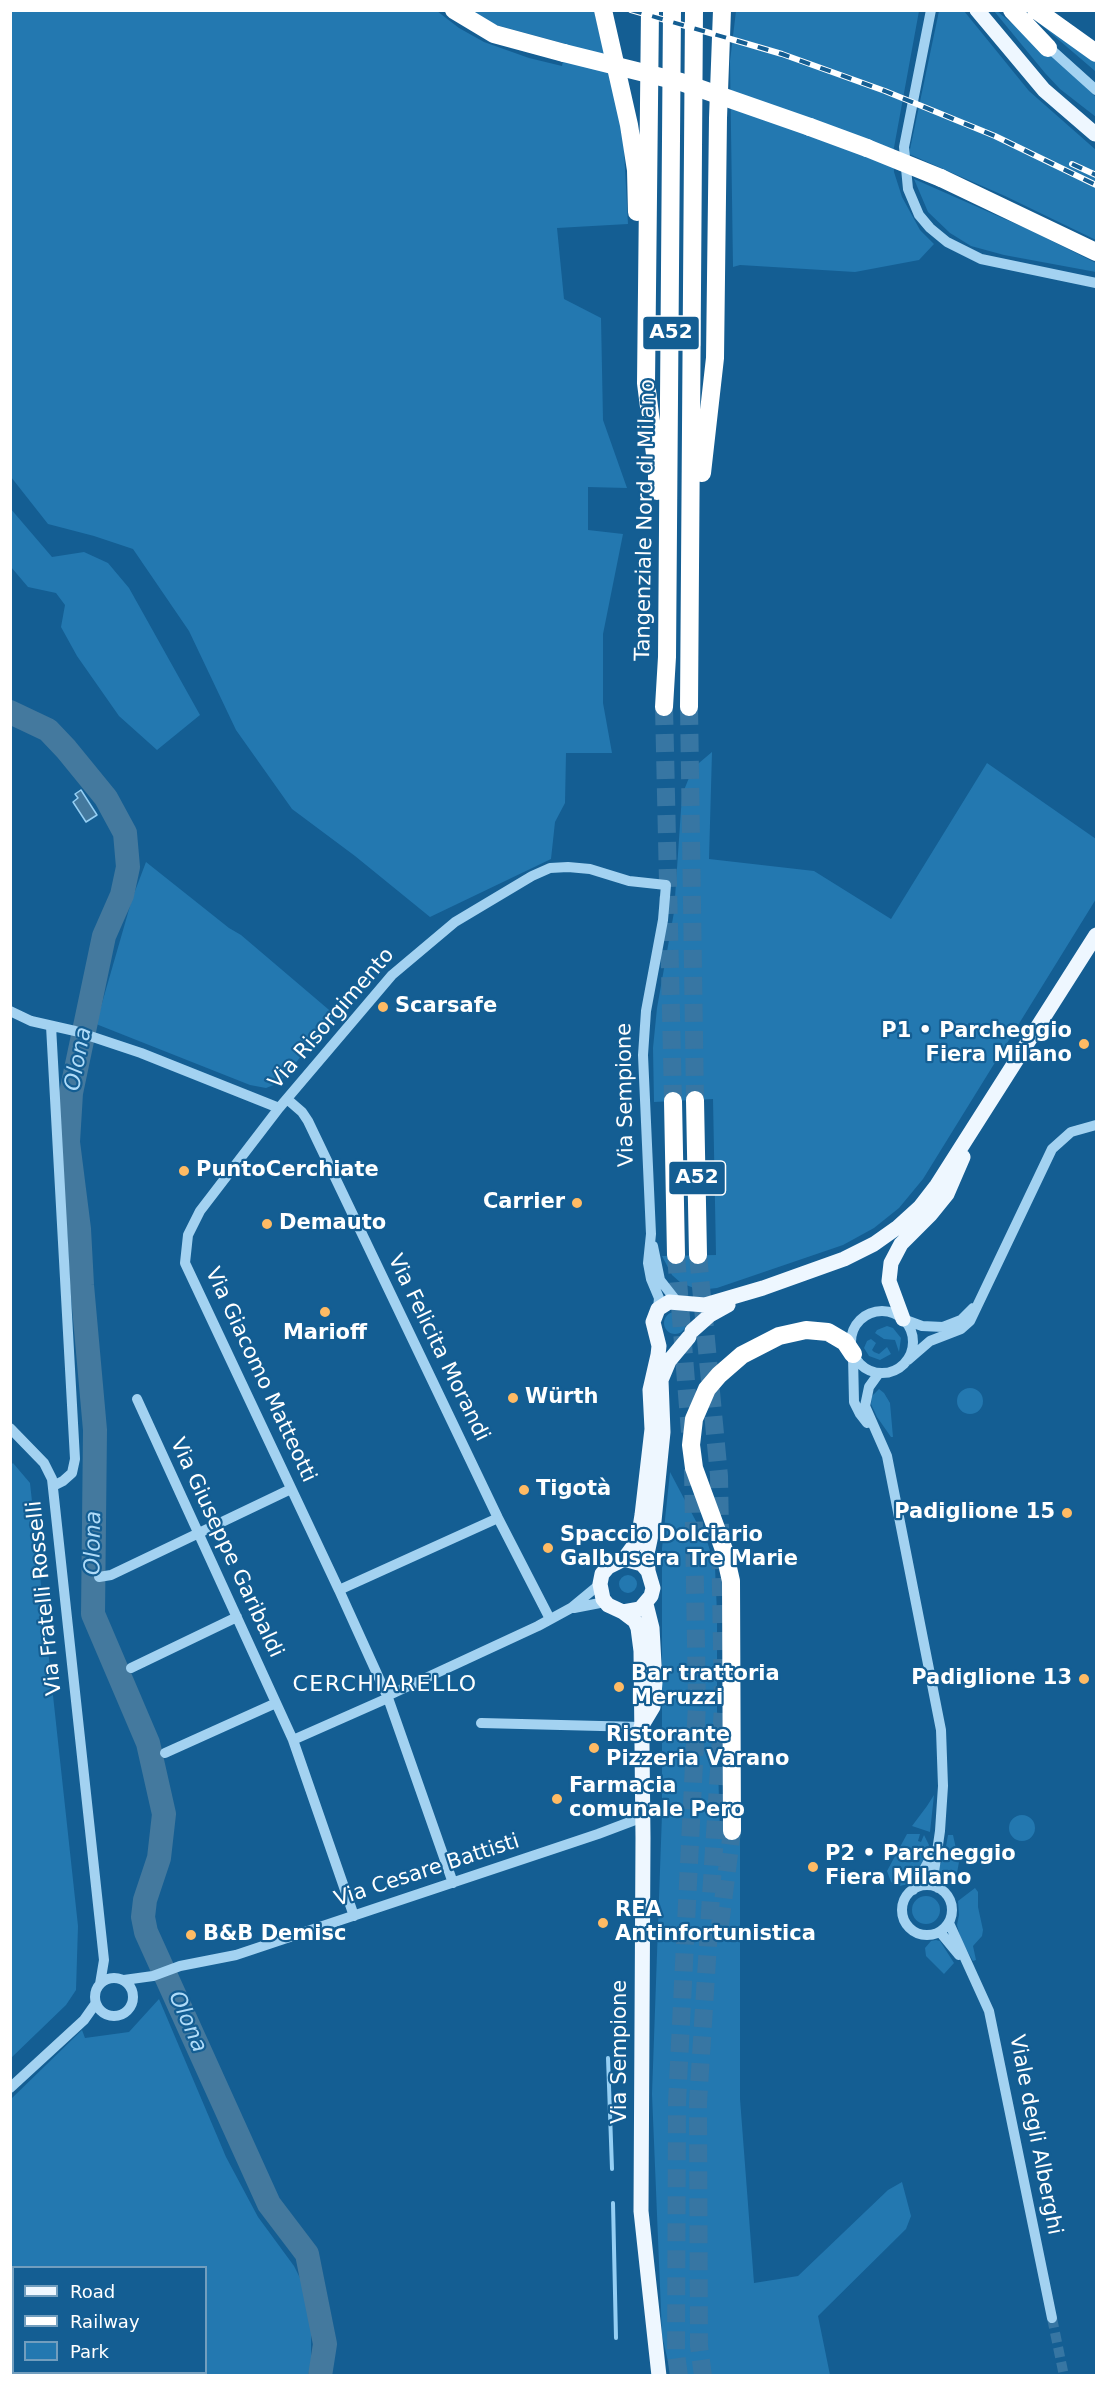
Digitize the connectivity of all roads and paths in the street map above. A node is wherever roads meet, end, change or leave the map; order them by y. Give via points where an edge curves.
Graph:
1 (454, 10) edge
2 (603, 10) edge
3 (650, 10) edge
4 (672, 10) edge
5 (694, 10) edge
6 (722, 10) edge
7 (931, 10) edge
8 (977, 10) edge
9 (1004, 10) edge
10 (1012, 10) edge
11 (1036, 10) edge
12 (1048, 48) junction
13 (1096, 53) edge
14 (1096, 90) edge
15 (1095, 134) edge
16 (1096, 252) edge
17 (1096, 283) edge
18 (646, 361) junction
19 (689, 593) junction
20 (668, 657) junction
21 (664, 707) tunnel mouth
22 (688, 707) tunnel mouth
23 (666, 885) joint
24 (1096, 935) edge
25 (10, 1011) edge
26 (51, 1026) junction
27 (287, 1099) junction
28 (695, 1100) tunnel mouth
29 (673, 1101) tunnel mouth
30 (279, 1108) junction
31 (1096, 1125) edge
32 (974, 1129) junction
33 (651, 1234) junction
34 (676, 1255) tunnel mouth
35 (698, 1255) tunnel mouth
36 (763, 1288) junction
37 (980, 1298) junction
38 (680, 1303) junction
39 (658, 1309) junction
40 (903, 1318) junction
41 (654, 1329) junction
42 (690, 1334) junction
43 (853, 1354) junction
44 (908, 1360) junction
45 (879, 1373) junction
46 (137, 1399) dead end
47 (10, 1428) edge
48 (878, 1434) junction
49 (53, 1486) junction
50 (291, 1489) junction
51 (498, 1518) junction
52 (197, 1534) junction
53 (624, 1559) junction
54 (648, 1571) junction
55 (99, 1577) dead end
56 (600, 1584) junction
57 (339, 1590) junction
58 (605, 1602) junction
59 (646, 1604) junction
60 (571, 1608) junction
61 (623, 1612) junction
62 (237, 1617) junction
63 (550, 1619) junction
64 (131, 1668) dead end
65 (387, 1697) junction
66 (276, 1704) junction
67 (481, 1724) dead end
68 (641, 1727) junction
69 (292, 1740) junction
70 (165, 1753) dead end
71 (643, 1817) junction
72 (732, 1831) tunnel mouth
73 (938, 1842) junction
74 (453, 1883) junction
75 (938, 1888) junction
76 (912, 1890) junction
77 (354, 1916) junction
78 (949, 1923) junction
79 (940, 1932) junction
80 (104, 1960) junction
81 (966, 1963) junction
82 (153, 1976) junction
83 (121, 1979) junction
84 (100, 1984) junction
85 (134, 1994) junction
86 (96, 2003) junction
87 (104, 2013) junction
88 (84, 2020) junction
89 (10, 2088) edge
90 (1052, 2318) tunnel mouth
91 (659, 2376) edge

1 - 16 highway, bridge via 494,34 681,82 867,148 941,178
2 - 18 highway via 636,170
3 - 18 highway
4 - 20 highway, Tangenziale Nord di Milano / A52
5 - 19 highway, Tangenziale Nord di Milano / A52
6 - 19 highway via 715,358
7 - 17 street via 904,147 908,189 920,215 947,242 981,259
8 - 15 main road via 1044,90
9 - 12 street
10 - 12 highway
11 - 13 highway
12 - 14 street
18 - 20 highway via 657,470 656,597
19 - 22 highway, Tangenziale Nord di Milano / A52
20 - 21 highway, Tangenziale Nord di Milano / A52
23 - 27 street, Via Risorgimento via 629,881 590,869 549,868 476,909 392,975
23 - 33 street, Via Sempione via 644,1031
24 - 32 main road
25 - 26 street, Via Risorgimento
26 - 30 street, Via Risorgimento via 109,1041
26 - 49 street, Via Fratelli Rosselli via 75,1459 72,1473
27 - 30 street, Via Risorgimento
27 - 51 street, Via Felicita Morandi via 308,1121
28 - 35 highway, A52
29 - 34 highway, A52
30 - 50 street, Via Giacomo Matteotti via 200,1211 188,1235 185,1263
31 - 37 street via 1071,1132 1052,1149
32 - 36 main road via 930,1195 887,1235 844,1259
32 - 40 main road via 947,1194 901,1244 891,1263 889,1281
33 - 38 street, Via Sempione via 660,1280
33 - 39 street, Via Sempione via 648,1263 659,1298
36 - 38 main road via 705,1305
36 - 42 main road via 710,1315
37 - 40 street via 961,1320 943,1327 922,1326
37 - 44 street via 966,1325 930,1341
38 - 39 main road via 669,1302
38 - 42 main road via 692,1312 694,1325
39 - 41 main road, Via Sempione
40 - 43 street via 885,1311 867,1315 854,1330
40 - 44 street via 913,1337
41 - 42 main road via 669,1342 683,1341
41 - 53 main road, Via Sempione via 659,1346 650,1390 652,1429 642,1515 638,1540
42 - 54 main road via 669,1361 661,1380 663,1432
43 - 45 street via 864,1367
43 - 48 street via 854,1402
43 - 72 highway via 845,1342 828,1332 806,1330 778,1336 742,1355 719,1375 707,1389 694,1419 690,1445 694,1468 731,1581
44 - 45 street via 896,1370
45 - 48 street via 866,1392 865,1406
46 - 52 street, Via Giuseppe Garibaldi
47 - 49 street via 44,1463
48 - 73 street via 887,1456 942,1730
49 - 80 street, Via Fratelli Rosselli
50 - 52 street
50 - 57 street, Via Giacomo Matteotti
51 - 57 street
51 - 63 street, Via Felicita Morandi
52 - 55 street
52 - 62 street, Via Giuseppe Garibaldi
53 - 54 main road via 642,1564
53 - 56 main road via 608,1567
54 - 59 main road via 653,1588
56 - 58 main road
56 - 60 street
57 - 65 street
58 - 60 street
58 - 61 main road
59 - 61 main road
59 - 68 main road, Via Sempione via 656,1682 653,1707
60 - 63 street
61 - 68 main road, Via Sempione via 638,1628
62 - 64 street
62 - 66 street, Via Giuseppe Garibaldi
63 - 65 street
65 - 69 street
65 - 74 street
66 - 69 street, Via Giuseppe Garibaldi
66 - 70 street
67 - 68 street
68 - 71 main road, Via Sempione
69 - 77 street, Via Giuseppe Garibaldi
71 - 74 street, Via Cesare Battisti
71 - 91 main road, Via Sempione via 641,2211
73 - 75 street via 934,1872
73 - 76 street
74 - 77 street, Via Cesare Battisti
75 - 76 street via 924,1885
75 - 78 street via 951,1903
76 - 79 street via 902,1910 908,1926 920,1934
77 - 82 street, Via Cesare Battisti via 236,1955 180,1966
78 - 79 street
78 - 81 street, Viale degli Alberghi
79 - 81 street, Viale degli Alberghi
80 - 83 street
80 - 84 street, Via Fratelli Rosselli
81 - 90 street, Viale degli Alberghi via 989,2011
82 - 83 street, Via Cesare Battisti
82 - 85 street, Via Cesare Battisti
83 - 84 street via 108,1979
83 - 85 street
84 - 86 street
85 - 87 street via 127,2011 116,2016
86 - 87 street
86 - 88 street
87 - 88 street
88 - 89 street

